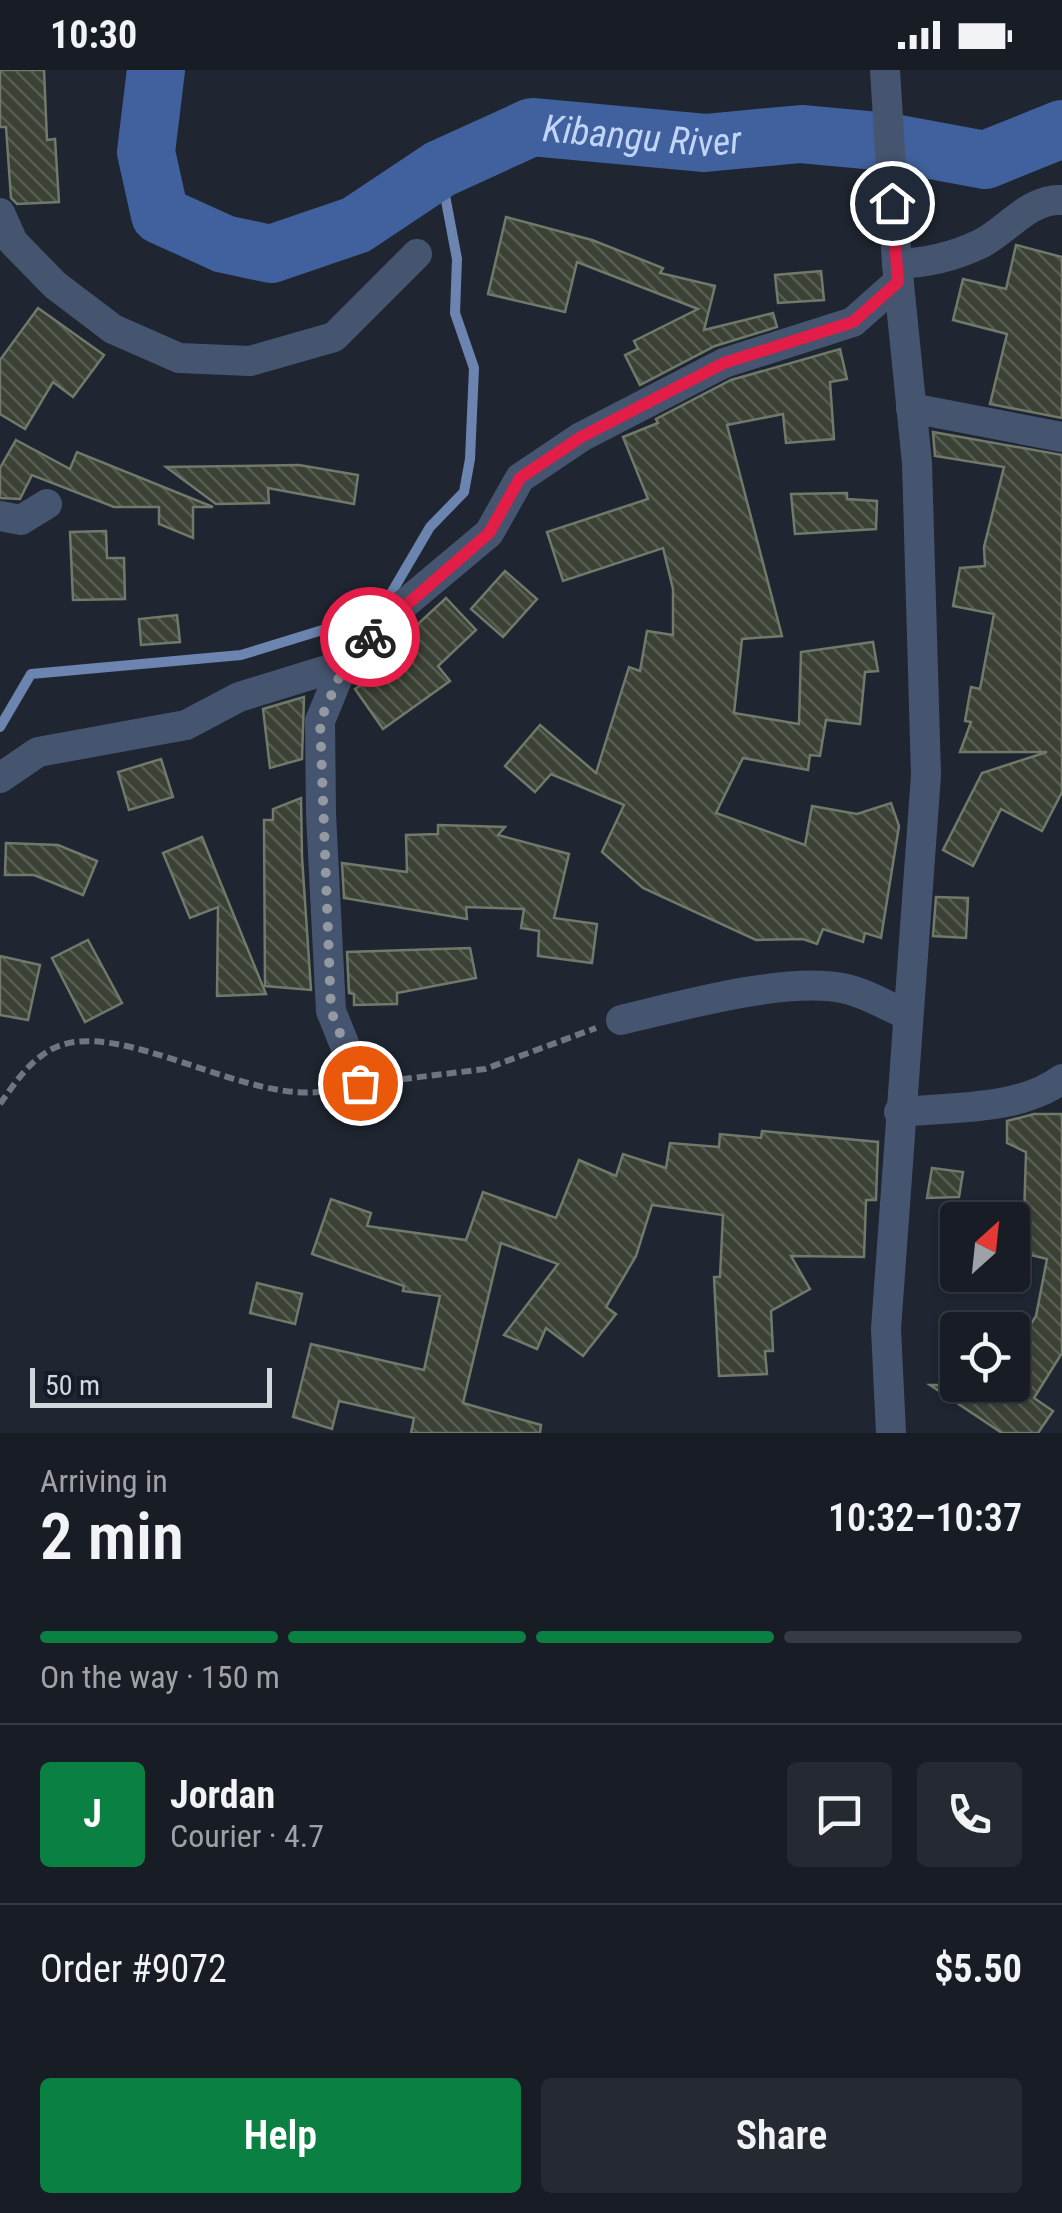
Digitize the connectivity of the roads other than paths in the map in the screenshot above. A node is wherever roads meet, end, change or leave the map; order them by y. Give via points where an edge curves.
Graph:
1 (884, 70) edge
2 (1062, 200) edge
3 (0, 213) edge
4 (416, 254) dead end
5 (898, 273) junction
6 (911, 408) junction
7 (1062, 437) edge
8 (47, 504) dead end
9 (0, 516) edge
10 (344, 666) junction
11 (0, 778) edge
12 (907, 1014) junction
13 (621, 1020) road end
14 (1062, 1079) edge
15 (360, 1083) road end
16 (899, 1112) junction
17 (891, 1433) edge

1 - 5 street
2 - 5 street via 1018,216 983,243
3 - 4 street via 13,242 55,284 113,329 180,358 250,360 334,337
5 - 6 street
5 - 10 street via 853,322 724,363 581,437 520,478 489,533 390,616
6 - 7 street
6 - 12 street via 926,775
8 - 9 street via 21,520
10 - 11 street via 239,698 186,725 38,752
10 - 15 street via 320,721 321,814 331,1011
12 - 13 street via 843,988 790,989
12 - 16 street
14 - 16 street via 1043,1093 1009,1100
16 - 17 street via 886,1328

